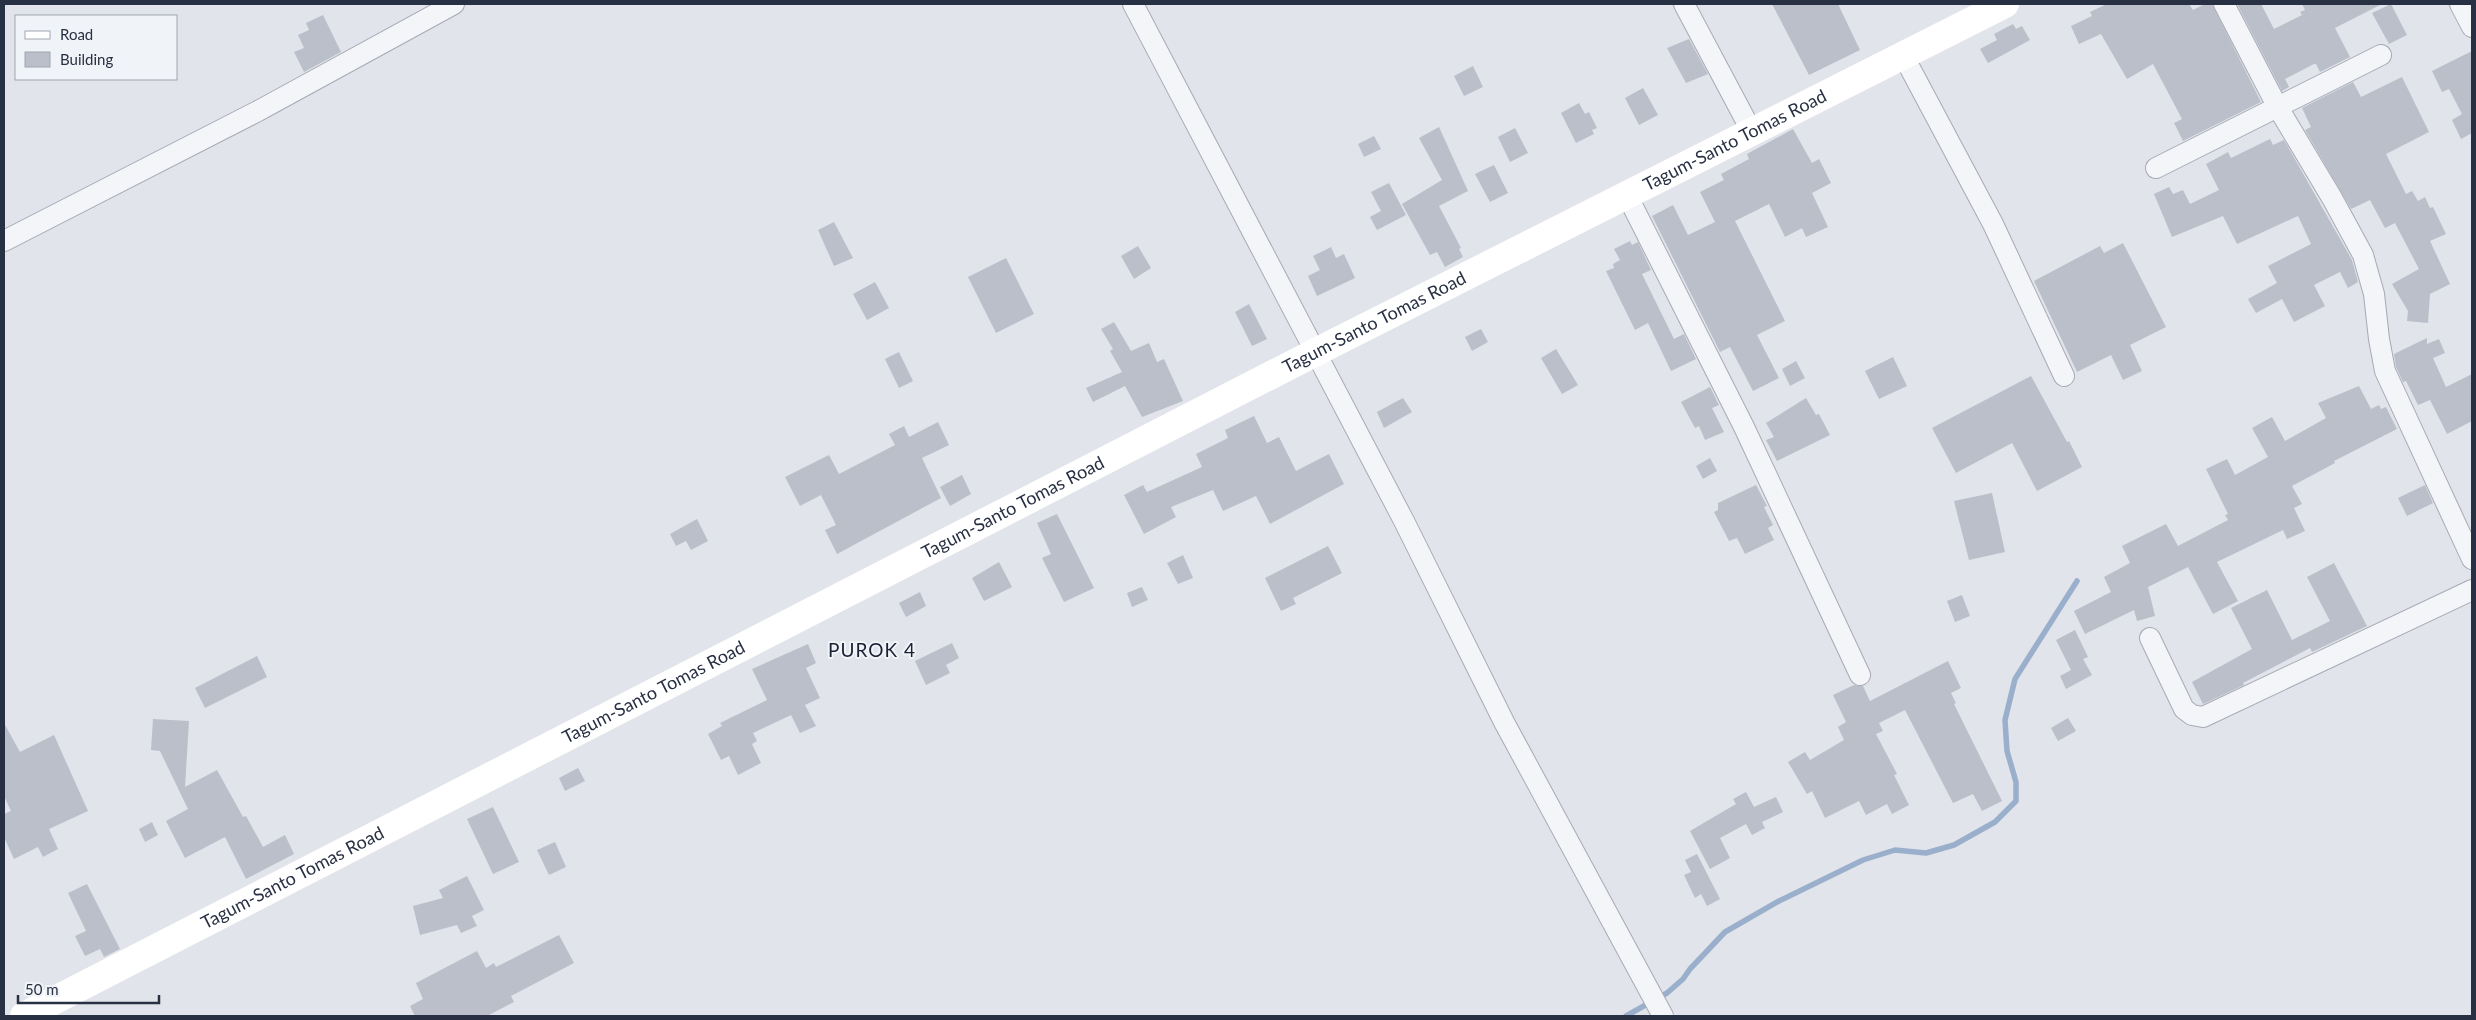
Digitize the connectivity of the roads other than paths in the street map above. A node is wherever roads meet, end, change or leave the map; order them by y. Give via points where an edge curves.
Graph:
1 (454, 4) edge
2 (1133, 4) edge
3 (1684, 4) edge
4 (2005, 4) edge
5 (2224, 4) edge
6 (2460, 4) edge
7 (2472, 27) edge
8 (1903, 55) junction
9 (2381, 55) dead end
10 (2277, 106) junction
11 (1752, 132) junction
12 (2156, 168) dead end
13 (1627, 195) junction
14 (4, 241) edge
15 (1316, 352) junction
16 (2064, 376) dead end
17 (2472, 559) edge
18 (2472, 590) edge
19 (2150, 638) dead end
20 (1860, 675) dead end
21 (24, 1016) edge
22 (1663, 1016) edge

1 - 14 street via 258,111
2 - 15 street
3 - 11 street
4 - 8 main road, Tagum-Santo Tomas Road
5 - 10 street
6 - 7 street
8 - 11 main road, Tagum-Santo Tomas Road
8 - 16 street via 1993,224
9 - 10 street
10 - 12 street
10 - 17 street via 2363,255 2374,294 2385,371
11 - 13 main road, Tagum-Santo Tomas Road
13 - 15 main road, Tagum-Santo Tomas Road
13 - 20 street via 1740,419
15 - 21 main road, Tagum-Santo Tomas Road
15 - 22 street via 1504,722
18 - 19 street via 2203,716 2192,715 2184,709

